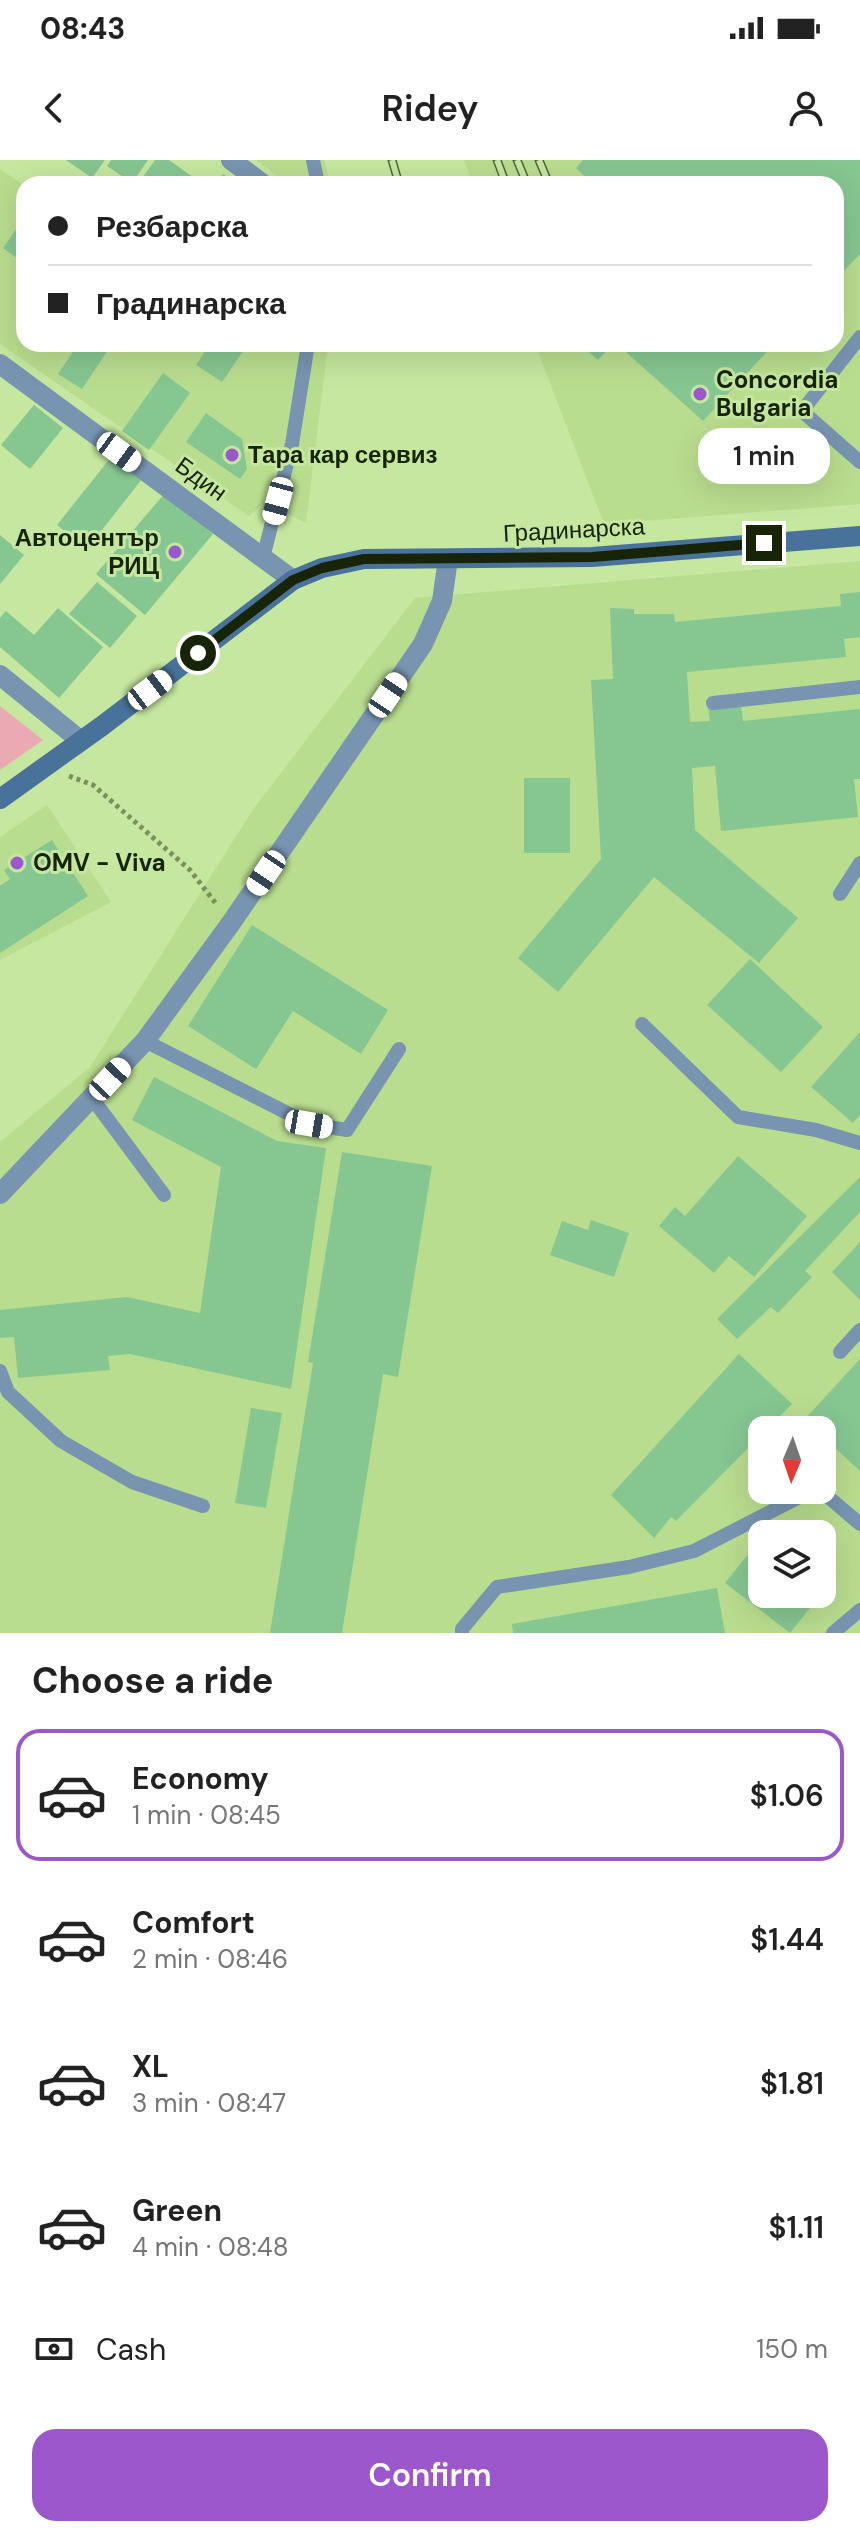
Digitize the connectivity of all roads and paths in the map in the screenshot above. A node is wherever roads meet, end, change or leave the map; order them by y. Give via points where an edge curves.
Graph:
1 (231, 160) edge
2 (252, 176) edge
3 (860, 337) edge
4 (307, 352) edge
5 (0, 364) edge
6 (860, 462) edge
7 (860, 536) edge
8 (263, 558) junction
9 (448, 559) junction
10 (293, 580) junction
11 (0, 675) edge
12 (860, 687) edge
13 (713, 703) dead end
14 (81, 741) junction
15 (46, 767) junction
16 (0, 799) edge
17 (860, 863) edge
18 (840, 894) dead end
19 (231, 923) junction
20 (642, 1024) dead end
21 (145, 1041) junction
22 (399, 1049) dead end
23 (92, 1098) junction
24 (860, 1143) edge
25 (0, 1194) edge
26 (164, 1195) dead end
27 (860, 1330) edge
28 (840, 1352) dead end
29 (0, 1371) edge
30 (786, 1504) edge
31 (836, 1504) edge
32 (203, 1506) dead end
33 (860, 1524) edge
34 (860, 1610) edge
35 (462, 1633) edge
36 (833, 1633) edge

1 - 2 street
3 - 6 lane via 802,411
4 - 8 lane via 292,444
5 - 8 street, Бдин
7 - 9 street, Градинарска via 592,557
8 - 10 street, Бдин
9 - 10 street, Градинарска via 364,559
9 - 19 street via 442,601 423,644
10 - 14 street, Градинарска
11 - 14 street
12 - 13 lane
14 - 15 street, Градинарска
15 - 16 street, Градинарска
15 - 19 path via 93,785 190,870
17 - 18 lane
19 - 21 street
20 - 24 lane via 738,1117
21 - 22 lane via 309,1124 347,1130
21 - 23 street
23 - 25 street
23 - 26 lane
27 - 28 lane
29 - 32 lane via 8,1392 61,1441 132,1482
30 - 35 lane via 694,1551 629,1567 497,1587
31 - 33 lane
34 - 36 lane

